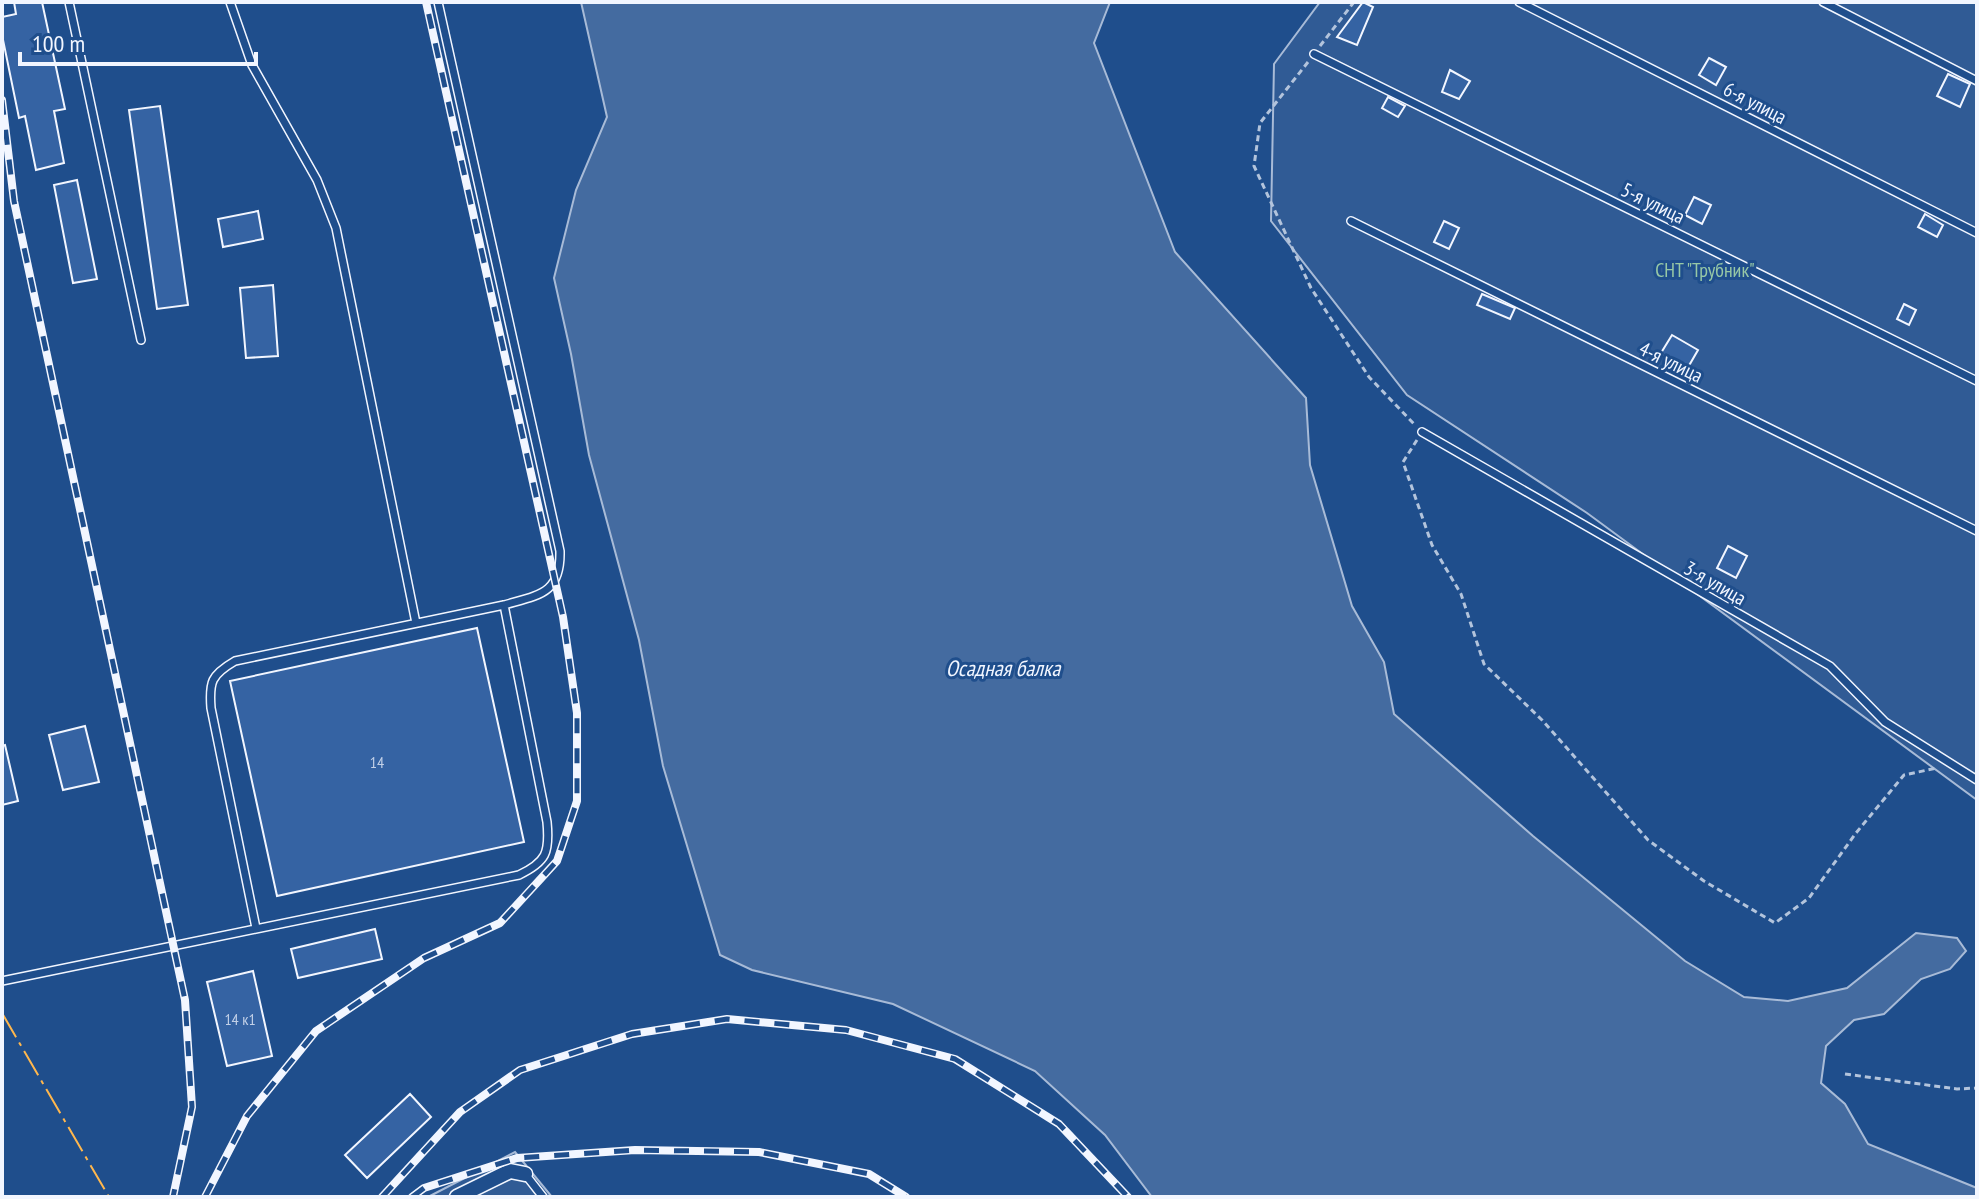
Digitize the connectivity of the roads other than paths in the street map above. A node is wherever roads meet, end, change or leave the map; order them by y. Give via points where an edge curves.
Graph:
1 (69, 2) edge
2 (230, 2) edge
3 (438, 2) edge
4 (1519, 2) edge
5 (1823, 2) edge
6 (1314, 54) road end
7 (1977, 81) edge
8 (1351, 221) dead end
9 (1977, 233) edge
10 (141, 340) dead end
11 (1977, 381) edge
12 (1422, 432) road end
13 (1977, 531) edge
14 (504, 605) junction
15 (416, 623) junction
16 (1977, 780) edge
17 (256, 928) junction
18 (2, 981) edge
19 (525, 1174) joint
20 (457, 1197) edge
21 (543, 1197) edge

1 - 10 lane
2 - 15 lane via 252,65 317,180 336,228
3 - 14 lane via 560,551 560,569 549,590
4 - 9 lane, 6-я улица
5 - 7 lane
6 - 11 lane, 5-я улица
8 - 13 lane, 4-я улица
12 - 16 lane, 3-я улица via 1830,666 1885,722
14 - 15 lane
14 - 17 lane via 547,822 545,856 538,866 519,875
15 - 17 lane via 235,661 209,686
17 - 18 lane
19 - 20 street via 510,1171
19 - 21 lane

